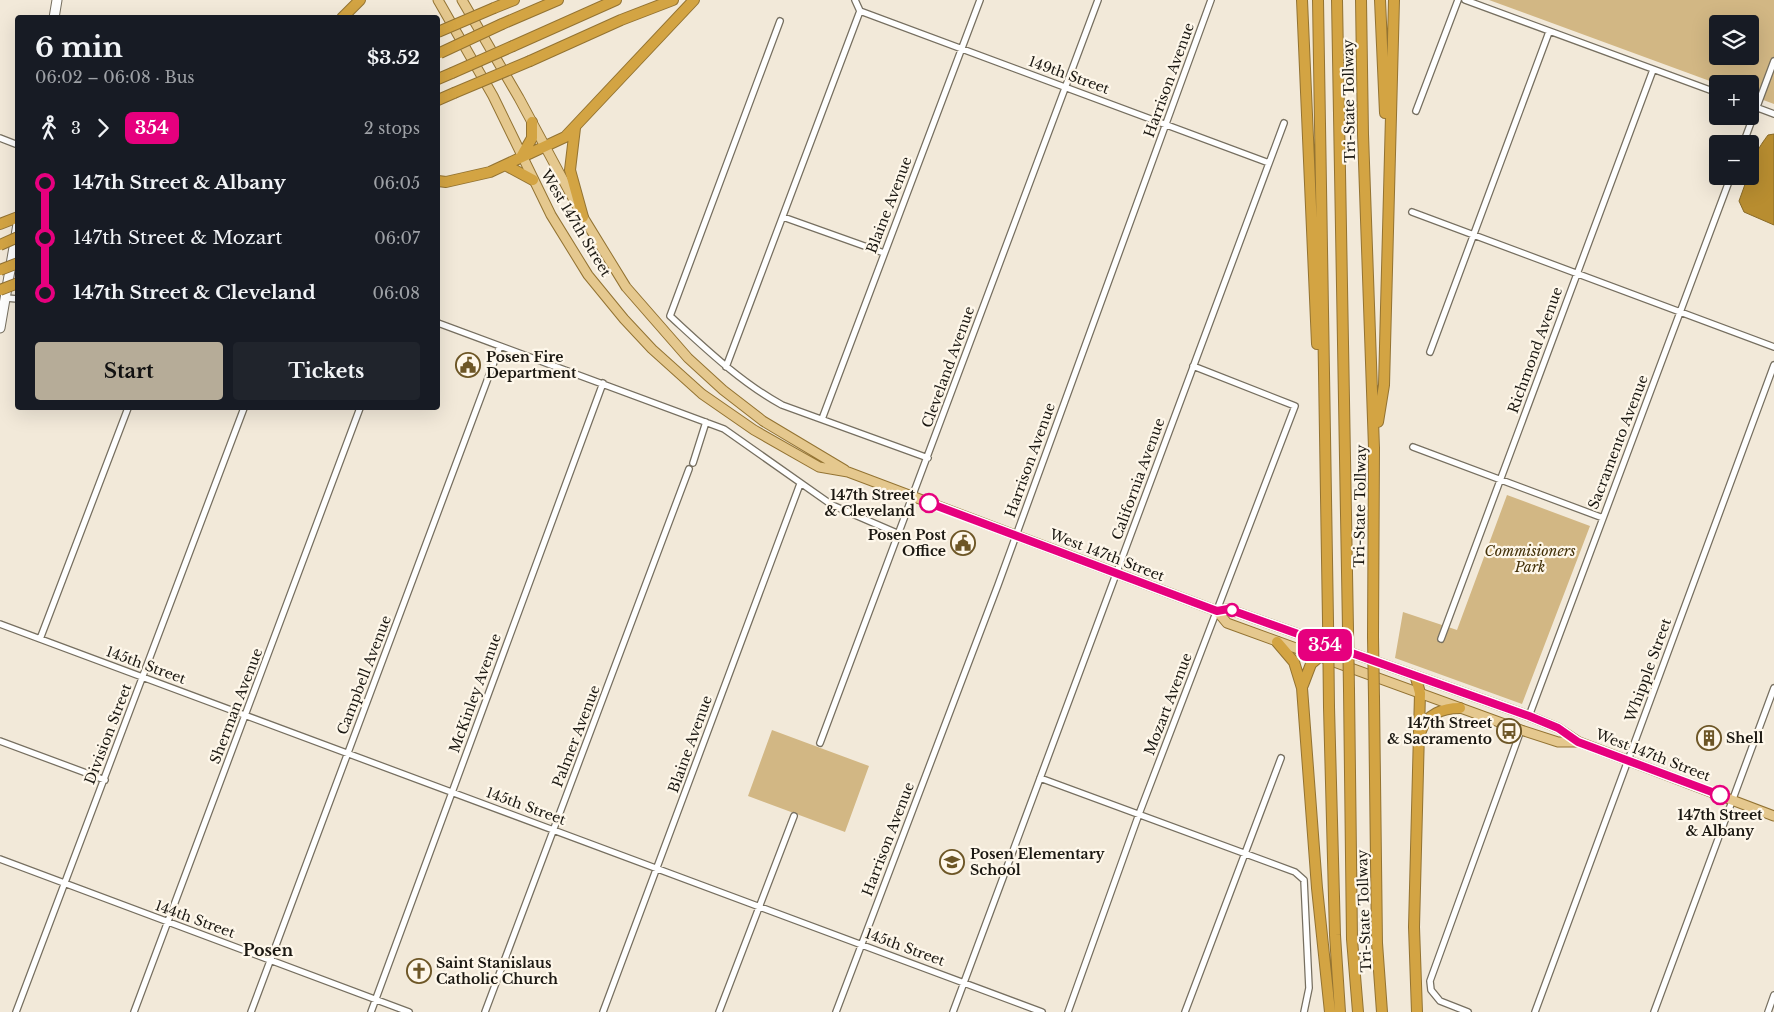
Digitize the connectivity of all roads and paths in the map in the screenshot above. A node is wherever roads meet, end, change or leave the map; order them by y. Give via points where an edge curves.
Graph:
1 (57, 0) edge
2 (360, 0) edge
3 (438, 0) edge
4 (462, 0) edge
5 (514, 0) edge
6 (558, 0) edge
7 (616, 0) edge
8 (673, 0) edge
9 (694, 0) edge
10 (855, 0) edge
11 (980, 0) edge
12 (1098, 0) edge
13 (1212, 0) edge
14 (1302, 0) edge
15 (1318, 0) edge
16 (1337, 0) edge
17 (1361, 0) edge
18 (1380, 0) edge
19 (1394, 0) edge
20 (1458, 0) edge
21 (1465, 0) edge
22 (860, 11) junction
23 (54, 15) edge
24 (345, 15) edge
25 (780, 21) dead end
26 (440, 31) edge
27 (1549, 32) junction
28 (961, 49) junction
29 (440, 54) edge
30 (1774, 61) edge
31 (1654, 70) junction
32 (440, 78) edge
33 (1066, 88) junction
34 (1709, 91) edge
35 (1759, 94) edge
36 (440, 99) edge
37 (1759, 109) edge
38 (1416, 112) dead end
39 (1774, 114) edge
40 (532, 122) junction
41 (1165, 124) junction
42 (1284, 124) dead end
43 (575, 128) junction
44 (0, 138) edge
45 (15, 144) edge
46 (545, 146) junction
47 (1389, 152) junction
48 (521, 157) junction
49 (1269, 163) junction
50 (507, 166) junction
51 (533, 180) junction
52 (440, 181) edge
53 (1728, 185) edge
54 (1412, 212) dead end
55 (783, 216) junction
56 (583, 217) junction
57 (15, 218) edge
58 (0, 224) edge
59 (1473, 234) junction
60 (15, 238) edge
61 (15, 238) edge
62 (0, 245) edge
63 (884, 253) junction
64 (15, 264) edge
65 (0, 270) edge
66 (1577, 273) junction
67 (15, 285) edge
68 (3, 294) edge
69 (15, 299) edge
70 (1680, 312) junction
71 (440, 324) edge
72 (0, 328) edge
73 (500, 346) junction
74 (1774, 347) edge
75 (1430, 352) dead end
76 (1774, 365) edge
77 (1193, 366) junction
78 (726, 367) junction
79 (603, 383) junction
80 (1324, 390) junction
81 (127, 410) edge
82 (243, 410) edge
83 (359, 410) edge
84 (822, 419) junction
85 (706, 422) junction
86 (1413, 447) dead end
87 (1374, 448) junction
88 (928, 458) junction
89 (848, 472) junction
90 (1500, 480) junction
91 (800, 484) junction
92 (913, 498) junction
93 (1603, 518) junction
94 (899, 534) junction
95 (1016, 535) junction
96 (1116, 573) junction
97 (1217, 611) junction
98 (0, 624) edge
99 (40, 639) junction
100 (1441, 639) dead end
101 (1278, 642) junction
102 (1331, 647) junction
103 (1318, 657) junction
104 (143, 677) junction
105 (1416, 678) junction
106 (1302, 688) junction
107 (1774, 688) edge
108 (1420, 693) junction
109 (1460, 708) junction
110 (246, 716) junction
111 (1529, 716) junction
112 (1522, 730) junction
113 (1420, 737) junction
114 (0, 741) edge
115 (1578, 742) junction
116 (820, 743) dead end
117 (348, 753) junction
118 (1281, 758) dead end
119 (1628, 760) junction
120 (1040, 778) junction
121 (105, 780) junction
122 (452, 792) junction
123 (1732, 800) junction
124 (1139, 814) junction
125 (794, 816) dead end
126 (1774, 816) edge
127 (554, 830) junction
128 (1245, 853) junction
129 (0, 859) edge
130 (657, 868) junction
131 (65, 883) junction
132 (759, 906) junction
133 (167, 922) junction
134 (861, 944) junction
135 (270, 960) junction
136 (964, 983) junction
137 (1774, 995) edge
138 (376, 999) junction
139 (16, 1012) edge
140 (134, 1012) edge
141 (251, 1012) edge
142 (371, 1012) edge
143 (409, 1012) edge
144 (486, 1012) edge
145 (603, 1012) edge
146 (719, 1012) edge
147 (836, 1012) edge
148 (953, 1012) edge
149 (1042, 1012) edge
150 (1068, 1012) edge
151 (1185, 1012) edge
152 (1304, 1012) edge
153 (1330, 1012) edge
154 (1340, 1012) edge
155 (1358, 1012) edge
156 (1382, 1012) edge
157 (1417, 1012) edge
158 (1468, 1012) edge
159 (1535, 1012) edge
160 (1654, 1012) edge
161 (1768, 1012) edge

1 - 23 main road
2 - 24 highway
3 - 48 main road, West 147th Street via 493,96
4 - 40 main road, West 147th Street
5 - 26 highway, bridge
6 - 29 highway, bridge
7 - 32 highway, bridge
8 - 36 highway, bridge
9 - 43 highway
10 - 22 street
11 - 28 street, Blaine Avenue
12 - 33 street, Cleveland Avenue
13 - 41 street, Harrison Avenue
14 - 80 highway via 1317,357
15 - 80 highway
16 - 155 highway, Tri-State Tollway, bridge via 1352,939
17 - 87 highway, Tri-State Tollway
18 - 47 highway
19 - 47 highway
20 - 38 street
21 - 27 street
22 - 28 street, 149th Street
22 - 55 street
25 - 78 street via 670,316
27 - 31 street
27 - 59 street
28 - 33 street, 149th Street
28 - 63 street, Blaine Avenue
30 - 35 street
31 - 34 street
31 - 66 street, Richmond Avenue
33 - 41 street, 149th Street
33 - 88 street, Cleveland Avenue
37 - 39 street
40 - 46 main road, West 147th Street
40 - 48 highway via 532,138
41 - 49 street, 149th Street
41 - 95 street, Harrison Avenue
42 - 49 street, California Avenue
43 - 46 highway via 565,137
43 - 56 highway via 570,170
44 - 45 street
46 - 48 highway
46 - 56 main road, West 147th Street
47 - 87 highway via 1384,385
48 - 50 highway
48 - 51 main road, West 147th Street
49 - 77 street, California Avenue
50 - 51 highway
50 - 52 highway
51 - 89 main road, West 147th Street via 588,275 652,349 702,394 754,430 819,467
53 - 70 street, Sacramento Avenue
54 - 59 street
55 - 63 street
55 - 78 street
56 - 89 main road, West 147th Street via 626,286 688,358 763,421
57 - 58 highway
59 - 66 street
59 - 75 street
60 - 68 main road
61 - 62 highway, bridge
63 - 84 street, Blaine Avenue
64 - 65 highway, bridge
66 - 70 street
66 - 90 street, Richmond Avenue
67 - 68 highway, bridge
68 - 69 street
68 - 72 main road
70 - 74 street
70 - 93 street, Sacramento Avenue
71 - 73 street
73 - 79 street
73 - 117 street, Campbell Avenue
76 - 119 street, Whipple Street
77 - 96 street, California Avenue
77 - 97 street, Mozart Avenue via 1295,406
78 - 84 street via 773,400
79 - 85 street
79 - 122 street, McKinley Avenue
80 - 154 highway, bridge via 1329,707
81 - 99 street
82 - 104 street, Division Street
83 - 110 street, Sherman Avenue
84 - 88 street
85 - 91 street via 724,429
85 - 127 street, Palmer Avenue
86 - 90 street
87 - 156 highway, Tri-State Tollway, bridge via 1372,637 1377,943
88 - 92 street, Cleveland Avenue
89 - 92 main road, West 147th Street
90 - 93 street
90 - 100 street, Richmond Avenue
91 - 94 street via 832,506
91 - 130 street, Blaine Avenue
92 - 94 street, Cleveland Avenue
92 - 95 main road, West 147th Street
93 - 111 street, Sacramento Avenue
94 - 116 street, Cleveland Avenue
95 - 96 main road, West 147th Street
95 - 134 street, Harrison Avenue
96 - 97 main road, West 147th Street
96 - 120 street, California Avenue
97 - 101 main road, West 147th Street via 1227,623
97 - 102 main road, West 147th Street via 1228,609
97 - 124 street, Mozart Avenue
98 - 99 street, 145th Street
99 - 104 street, 145th Street
101 - 103 main road, West 147th Street
101 - 106 highway via 1294,662
102 - 103 highway
102 - 105 main road, West 147th Street
103 - 106 highway via 1308,669
103 - 108 main road, West 147th Street
104 - 110 street, 145th Street
104 - 121 street, Division Street
105 - 108 highway
105 - 111 main road, West 147th Street
106 - 153 highway
107 - 123 street
108 - 109 main road, West 147th Street
108 - 113 highway
109 - 112 main road, West 147th Street
109 - 113 highway via 1434,714 1424,724
110 - 117 street, 145th Street
110 - 133 street, Sherman Avenue
111 - 115 main road, West 147th Street via 1558,728
112 - 115 main road, West 147th Street via 1558,742
112 - 158 street via 1430,981 1431,990 1440,1001
113 - 157 highway via 1414,935
114 - 121 street
115 - 119 main road, West 147th Street
117 - 122 street, 145th Street
117 - 135 street, Campbell Avenue
118 - 128 street
119 - 123 main road, West 147th Street
119 - 159 street, Whipple Street
120 - 124 street
120 - 136 street, California Avenue
121 - 131 street, Division Street
122 - 127 street, 145th Street
122 - 138 street, McKinley Avenue
123 - 126 main road, West 147th Street
123 - 160 street
124 - 128 street
124 - 150 street, Mozart Avenue
125 - 132 street
127 - 130 street, 145th Street
127 - 144 street, Palmer Avenue
128 - 151 street
128 - 152 street via 1295,872 1304,880 1310,988
129 - 131 street, 144th Street
130 - 132 street, 145th Street
130 - 145 street, Blaine Avenue
131 - 133 street, 144th Street
131 - 139 street, Division Street
132 - 134 street, 145th Street
132 - 146 street
133 - 135 street, 144th Street
133 - 140 street, Sherman Avenue
134 - 136 street, 145th Street
134 - 147 street, Harrison Avenue
135 - 138 street, 144th Street
135 - 141 street, Campbell Avenue
136 - 148 street, California Avenue
136 - 149 street, 145th Street
137 - 161 street
138 - 142 street, McKinley Avenue
138 - 143 street, 144th Street

